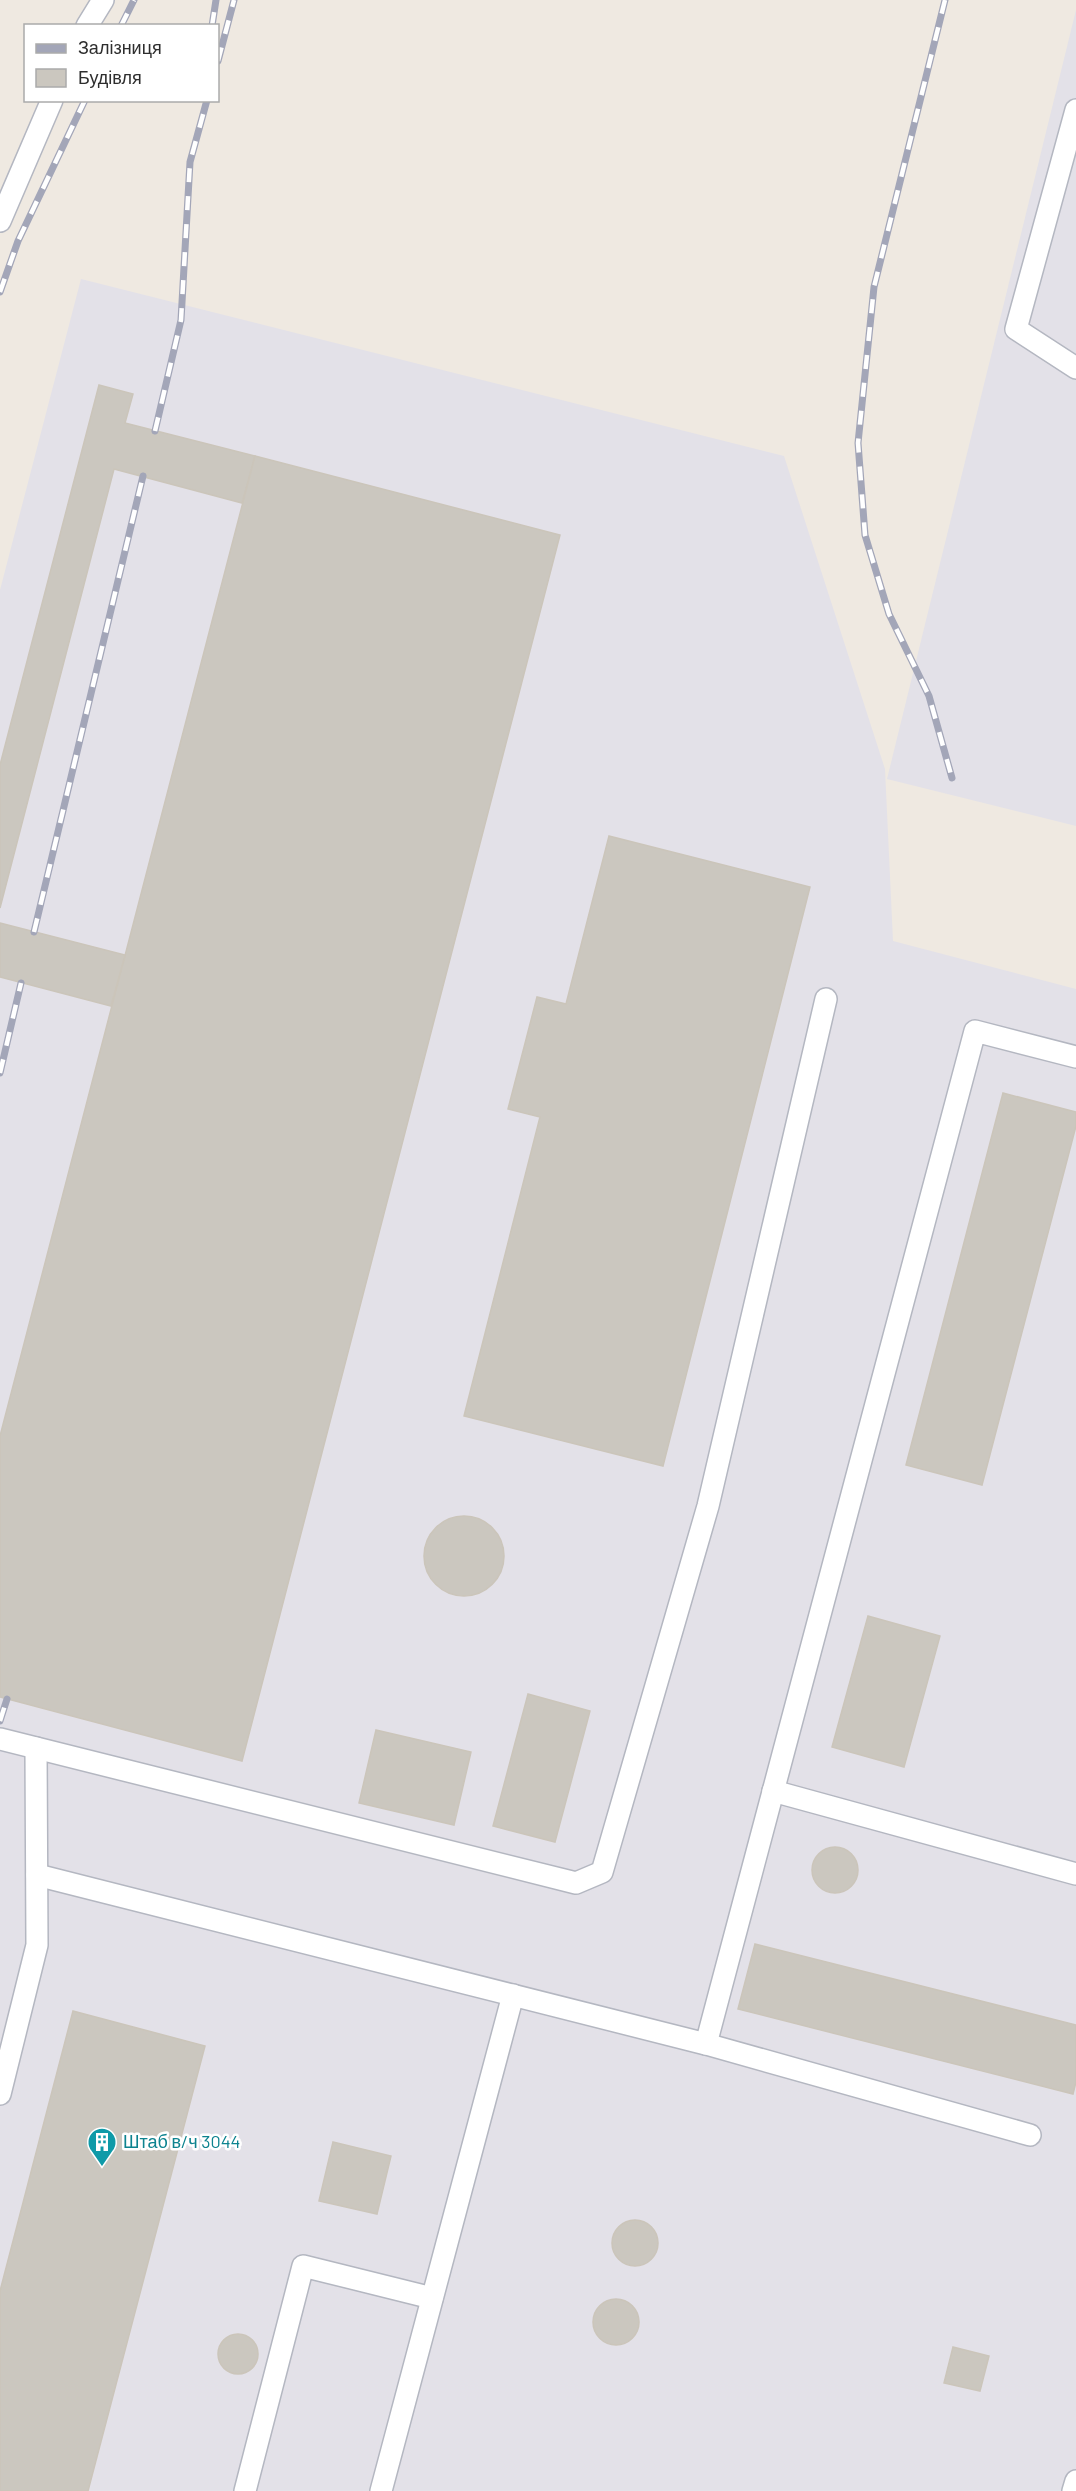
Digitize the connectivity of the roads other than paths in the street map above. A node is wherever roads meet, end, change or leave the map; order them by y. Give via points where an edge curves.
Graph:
1 (103, 0) edge
2 (88, 24) edge
3 (51, 102) edge
4 (1076, 110) edge
5 (0, 220) edge
6 (1076, 368) edge
7 (826, 999) dead end
8 (1076, 1057) edge
9 (0, 1739) edge
10 (36, 1748) junction
11 (773, 1791) junction
12 (1076, 1874) edge
13 (37, 1875) junction
14 (513, 1995) junction
15 (706, 2044) junction
16 (0, 2094) edge
17 (1030, 2135) dead end
18 (432, 2298) junction
19 (1076, 2481) edge
20 (245, 2491) edge
21 (381, 2491) edge
22 (1073, 2491) edge

1 - 2 lane
3 - 5 lane
4 - 6 lane via 1016,329
7 - 10 lane via 708,1506 602,1872 576,1883
8 - 11 lane via 975,1031
9 - 10 lane
10 - 13 lane
11 - 12 lane
11 - 15 lane
13 - 14 lane
13 - 16 lane via 37,1945
14 - 15 lane
14 - 18 lane
15 - 17 lane
18 - 20 lane via 303,2266
18 - 21 lane
19 - 22 lane

